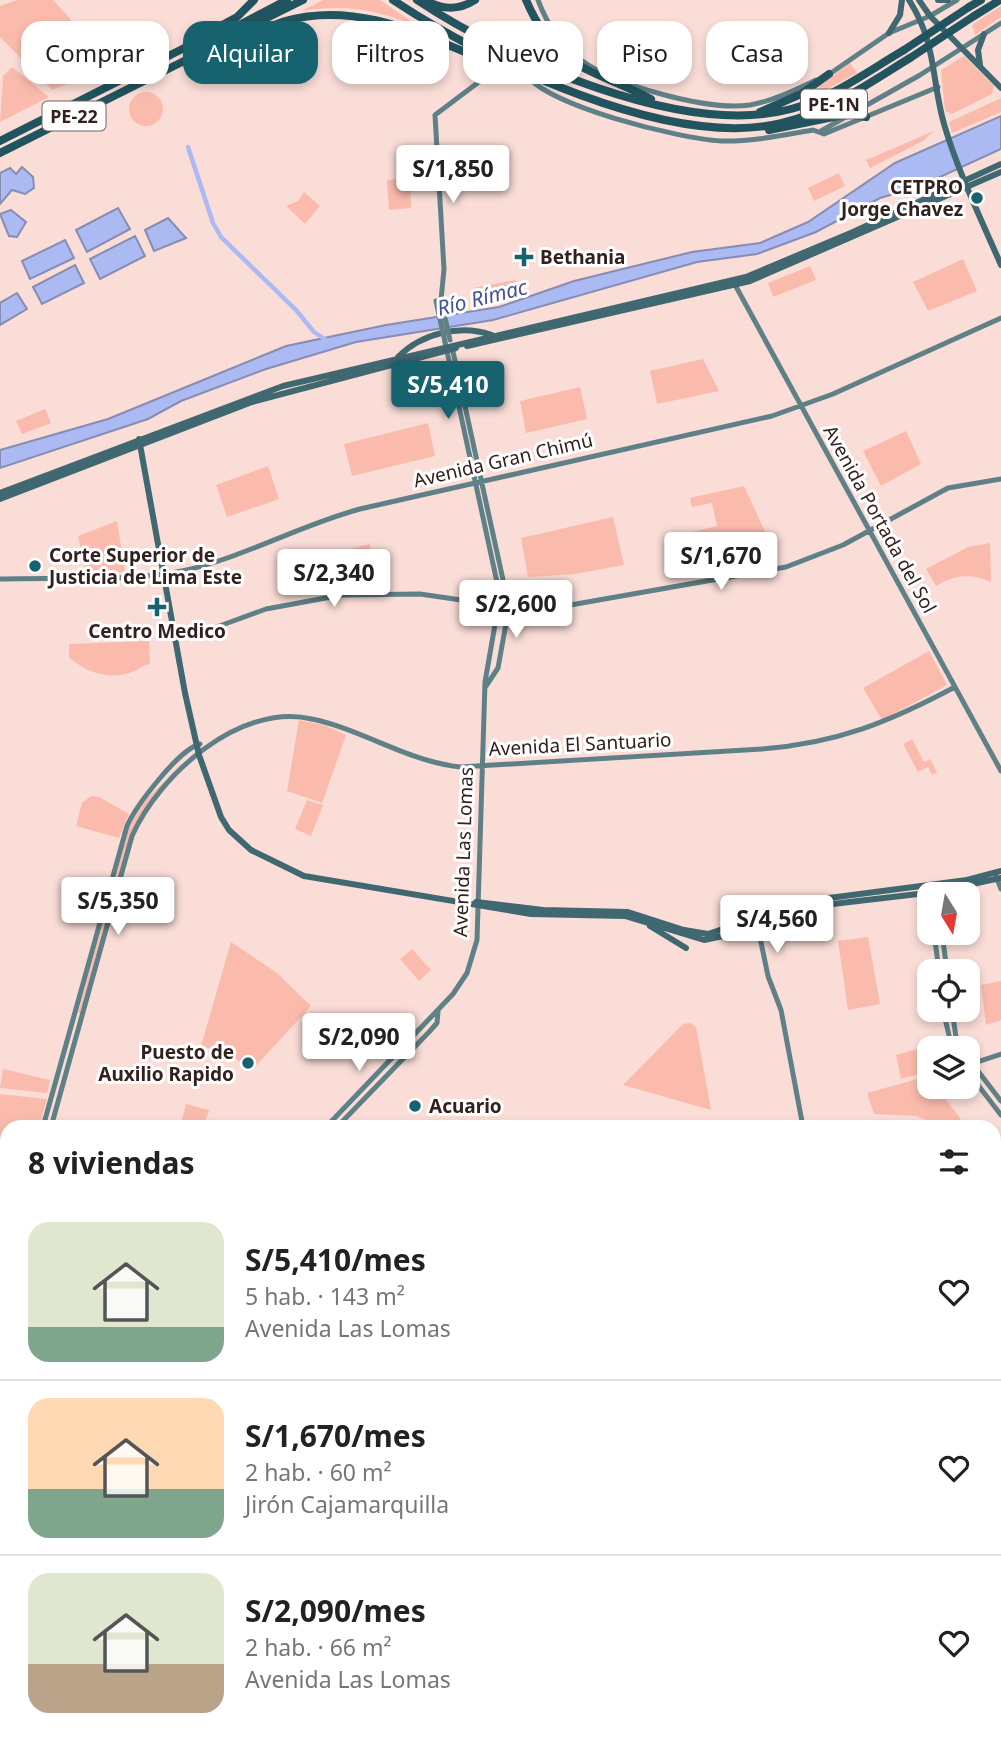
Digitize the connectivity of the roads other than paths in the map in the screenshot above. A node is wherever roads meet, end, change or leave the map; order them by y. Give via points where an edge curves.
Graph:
1 (254, 0) edge
2 (287, 0) edge
3 (303, 0) edge
4 (393, 0) edge
5 (417, 0) edge
6 (425, 0) edge
7 (475, 0) edge
8 (526, 0) edge
9 (538, 0) edge
10 (902, 0) edge
11 (909, 0) edge
12 (919, 0) edge
13 (938, 0) edge
14 (948, 0) edge
15 (957, 0) edge
16 (981, 0) edge
17 (1000, 0) edge
18 (972, 12) junction
19 (930, 16) junction
20 (921, 19) junction
21 (287, 20) joint
22 (262, 21) edge
23 (270, 21) edge
24 (1001, 23) edge
25 (889, 33) junction
26 (984, 34) junction
27 (463, 43) edge
28 (962, 48) junction
29 (463, 51) edge
30 (174, 54) junction
31 (183, 61) edge
32 (935, 65) junction
33 (981, 66) junction
34 (829, 74) junction
35 (477, 84) edge
36 (534, 84) edge
37 (559, 84) edge
38 (939, 87) junction
39 (1001, 88) edge
40 (669, 108) junction
41 (848, 114) junction
42 (751, 116) junction
43 (866, 117) junction
44 (749, 128) junction
45 (823, 132) junction
46 (0, 141) edge
47 (0, 153) edge
48 (1001, 164) edge
49 (1001, 172) edge
50 (966, 181) junction
51 (1001, 265) edge
52 (750, 281) junction
53 (734, 283) junction
54 (742, 301) junction
55 (1001, 318) edge
56 (494, 335) junction
57 (449, 345) junction
58 (398, 357) junction
59 (801, 406) junction
60 (140, 442) junction
61 (484, 479) junction
62 (1001, 479) edge
63 (476, 481) junction
64 (0, 493) edge
65 (0, 499) edge
66 (869, 530) junction
67 (162, 574) junction
68 (0, 579) edge
69 (500, 606) junction
70 (509, 607) junction
71 (497, 622) junction
72 (506, 624) junction
73 (173, 636) junction
74 (486, 686) junction
75 (955, 687) junction
76 (197, 749) junction
77 (483, 765) junction
78 (1001, 771) edge
79 (137, 807) junction
80 (145, 812) junction
81 (118, 852) junction
82 (127, 854) junction
83 (999, 875) edge
84 (969, 882) edge
85 (1001, 889) edge
86 (917, 892) edge
87 (917, 893) edge
88 (475, 903) junction
89 (584, 913) junction
90 (646, 923) junction
91 (757, 923) junction
92 (686, 948) dead end
93 (439, 1009) junction
94 (412, 1037) junction
95 (418, 1042) junction
96 (1001, 1055) edge
97 (987, 1058) junction
98 (980, 1060) edge
99 (388, 1061) junction
100 (394, 1066) junction
101 (981, 1075) joint
102 (980, 1088) edge
103 (1001, 1101) edge
104 (1001, 1115) edge
105 (45, 1120) edge
106 (53, 1120) edge
107 (333, 1120) edge
108 (344, 1120) edge
109 (802, 1120) edge

1 - 30 highway via 237,17
2 - 30 highway via 193,50
3 - 22 highway
4 - 27 highway, PE-1N
5 - 40 highway, PE-1N via 510,53
6 - 7 highway via 448,8
8 - 40 highway via 539,28 569,61
9 - 34 street via 560,41 583,61 666,95 750,105
10 - 25 main road via 900,15
11 - 20 main road
12 - 19 main road
13 - 14 main road
15 - 19 street
16 - 18 highway, PE-1N
17 - 18 highway, PE-1N
18 - 42 highway, PE-1N, bridge via 814,101
18 - 44 highway, PE-1N, bridge via 910,58 818,111
19 - 20 street
19 - 28 main road
20 - 25 street
20 - 32 main road
21 - 23 highway
21 - 29 highway via 328,13 377,17
24 - 26 street
25 - 34 street
26 - 28 street
26 - 33 main road via 978,50
28 - 32 street
28 - 33 main road
30 - 46 highway, PE-22
31 - 47 highway, PE-22
32 - 38 main road
32 - 41 street
33 - 39 main road
34 - 42 highway via 801,94
35 - 57 street, Avenida Las Lomas, bridge via 435,116 444,269 437,298
36 - 45 street via 548,94 684,136 725,141
37 - 44 highway, PE-1N via 676,123
38 - 43 street
38 - 50 main road via 948,135
40 - 42 highway, PE-1N
41 - 43 highway
41 - 44 highway via 782,129
41 - 45 street
43 - 45 street
48 - 50 main road
49 - 50 main road
50 - 51 main road
50 - 52 main road
50 - 53 main road
52 - 53 main road
52 - 54 street
53 - 54 street, Avenida Portada del Sol
53 - 56 main road
53 - 57 main road
54 - 59 street, Avenida Portada del Sol
55 - 59 street, Avenida Gran Chimú
56 - 57 main road
56 - 58 main road via 470,330 438,333
57 - 58 main road
57 - 60 main road via 270,396
57 - 61 street, Avenida Las Lomas
57 - 63 street, Avenida Las Lomas
58 - 60 main road via 266,391
59 - 61 street, Avenida Gran Chimú
59 - 66 street, Avenida Portada del Sol
60 - 64 main road
60 - 65 main road
60 - 67 main road
61 - 63 street, Avenida Gran Chimú
61 - 70 street, Avenida Las Lomas
62 - 66 street via 948,488
63 - 67 street, Avenida Gran Chimú via 325,519 204,565
63 - 69 street, Avenida Las Lomas
66 - 70 street via 816,557 786,566 573,606
66 - 75 street, Avenida Portada del Sol
67 - 68 street, Avenida Gran Chimú
67 - 73 main road
69 - 70 street
69 - 71 street, Avenida Las Lomas
69 - 73 street via 421,594 342,595 266,609 214,628
70 - 72 street, Avenida Las Lomas
71 - 72 street
71 - 74 street, Avenida Las Lomas
72 - 74 street, Avenida Las Lomas via 498,668
73 - 76 main road
74 - 77 street, Avenida Las Lomas
75 - 77 street, Avenida El Santuario via 882,724 808,745
75 - 78 street, Avenida Portada del Sol
76 - 77 street, Avenida El Santuario via 255,724 298,716 432,763
76 - 79 street
76 - 80 street
76 - 88 main road via 225,826 263,857 304,876
77 - 88 street, Avenida Las Lomas
79 - 80 street
79 - 81 street
80 - 82 street
81 - 82 street
81 - 105 street
82 - 106 street
83 - 84 main road
83 - 85 street
86 - 89 main road via 806,901 708,934 628,912
87 - 91 main road via 807,907
88 - 89 main road
88 - 93 street, Avenida Las Lomas via 477,940 470,966
89 - 90 main road via 625,916
90 - 91 main road via 704,940
90 - 92 main road
91 - 109 street
93 - 94 street, Avenida Las Lomas
93 - 95 street, Avenida Las Lomas via 437,1023
94 - 95 street
94 - 99 street, Avenida Las Lomas
95 - 100 street, Avenida Las Lomas
96 - 97 street
97 - 98 street
97 - 101 street
99 - 100 street
99 - 107 street, Avenida Las Lomas
100 - 108 street, Avenida Las Lomas
101 - 103 street
102 - 104 street

